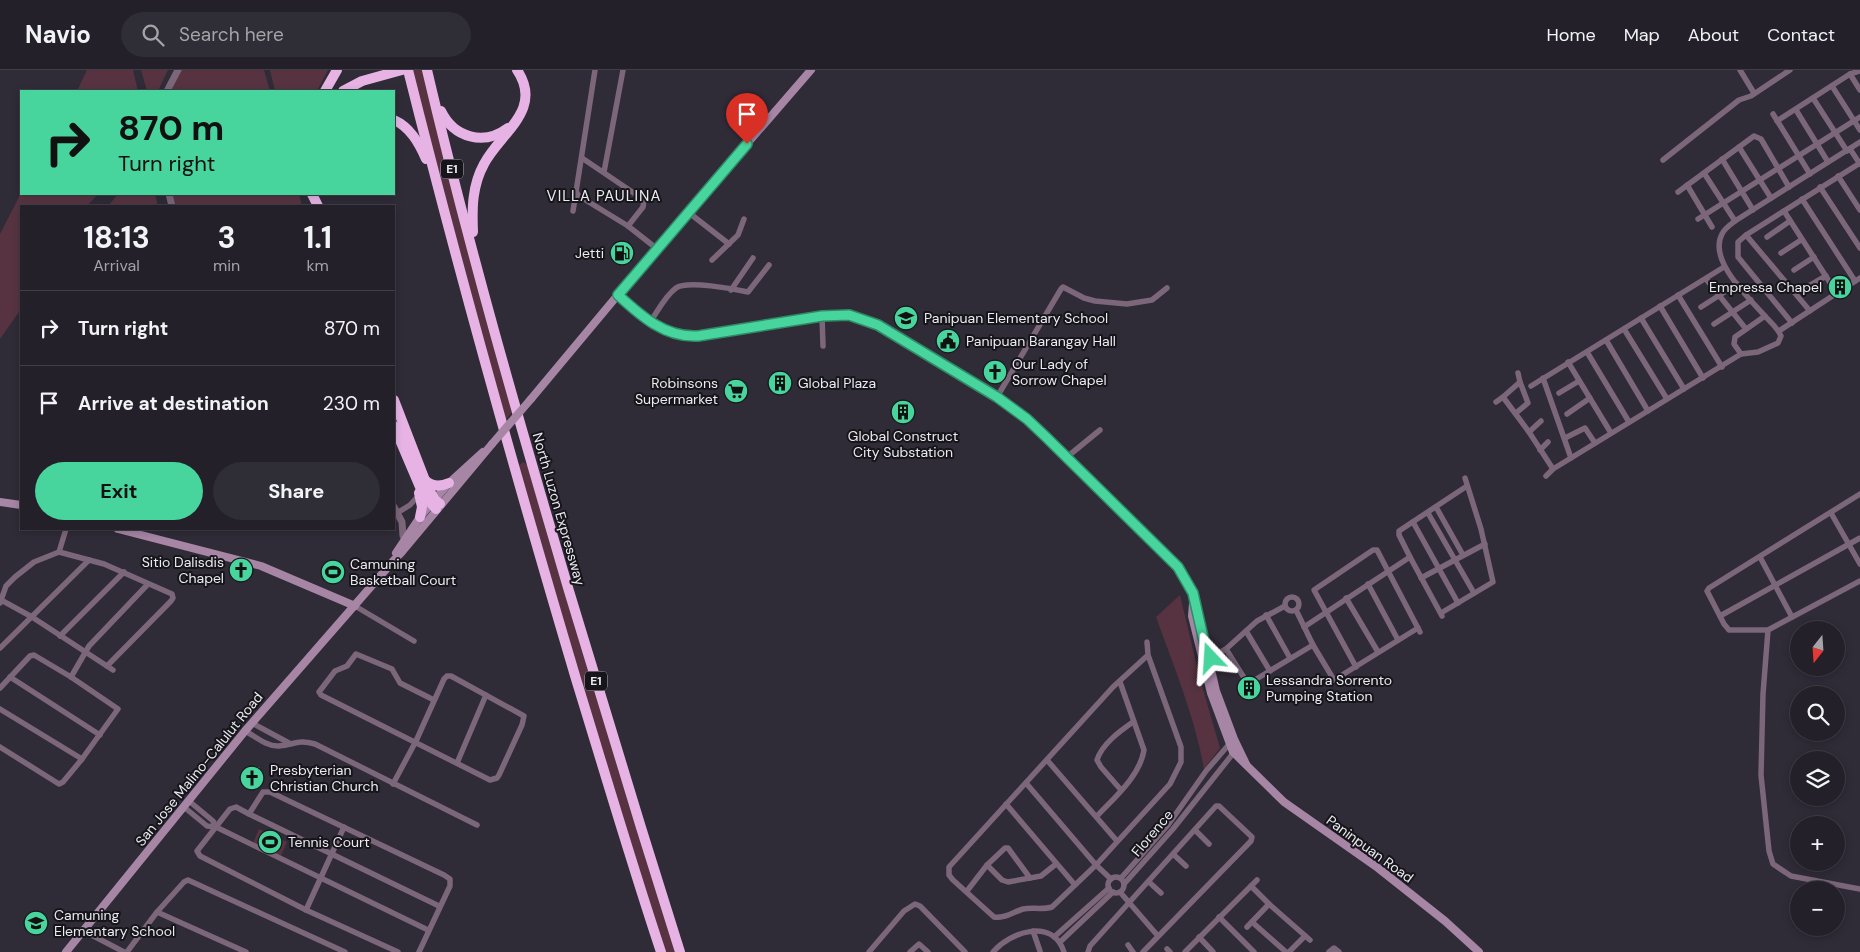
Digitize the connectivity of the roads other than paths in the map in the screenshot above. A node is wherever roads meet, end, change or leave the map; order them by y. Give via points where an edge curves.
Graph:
1 (178, 70) edge
2 (337, 70) edge
3 (402, 70) edge
4 (408, 70) edge
5 (517, 70) edge
6 (595, 70) edge
7 (623, 70) edge
8 (811, 70) edge
9 (1748, 70) edge
10 (1790, 70) edge
11 (1860, 71) edge
12 (1741, 72) edge
13 (1852, 72) edge
14 (428, 75) edge
15 (1832, 86) junction
16 (168, 90) edge
17 (326, 90) edge
18 (345, 90) edge
19 (1860, 90) edge
20 (1754, 93) junction
21 (1813, 98) junction
22 (1796, 110) junction
23 (1773, 114) dead end
24 (1860, 117) edge
25 (518, 120) junction
26 (1854, 120) junction
27 (395, 121) edge
28 (1777, 121) junction
29 (1860, 130) edge
30 (1835, 132) junction
31 (1860, 142) edge
32 (1817, 145) junction
33 (1739, 147) junction
34 (1848, 150) junction
35 (1799, 157) junction
36 (582, 158) junction
37 (1722, 159) junction
38 (1663, 160) dead end
39 (1828, 162) junction
40 (1860, 163) edge
41 (1778, 169) junction
42 (604, 172) junction
43 (1704, 173) junction
44 (1810, 174) junction
45 (1838, 176) junction
46 (1760, 180) junction
47 (437, 184) junction
48 (1687, 185) junction
49 (1789, 187) junction
50 (1820, 187) junction
51 (576, 192) junction
52 (1678, 192) dead end
53 (1742, 192) junction
54 (1771, 198) junction
55 (1802, 199) junction
56 (1724, 204) junction
57 (1753, 210) junction
58 (1860, 210) edge
59 (573, 211) dead end
60 (1784, 211) junction
61 (688, 212) junction
62 (1706, 215) junction
63 (744, 219) dead end
64 (1698, 220) dead end
65 (1735, 220) junction
66 (1790, 221) junction
67 (628, 226) junction
68 (1712, 227) dead end
69 (1746, 235) junction
70 (1767, 237) dead end
71 (1801, 240) junction
72 (729, 244) junction
73 (656, 248) junction
74 (1860, 248) edge
75 (1781, 253) dead end
76 (1814, 257) junction
77 (475, 258) junction
78 (753, 258) dead end
79 (712, 260) dead end
80 (770, 265) dead end
81 (1724, 267) junction
82 (1794, 270) dead end
83 (1826, 276) junction
84 (1706, 279) junction
85 (1857, 279) edge
86 (1738, 284) junction
87 (1807, 287) dead end
88 (1167, 288) dead end
89 (731, 290) junction
90 (1836, 292) junction
91 (618, 295) junction
92 (1720, 295) junction
93 (1678, 296) junction
94 (1751, 300) junction
95 (1660, 306) junction
96 (1701, 307) dead end
97 (1810, 311) junction
98 (1733, 313) junction
99 (822, 316) junction
100 (1765, 316) junction
101 (1641, 318) junction
102 (650, 322) junction
103 (1792, 323) junction
104 (1714, 324) dead end
105 (1624, 329) junction
106 (1746, 329) junction
107 (1779, 330) junction
108 (1606, 340) junction
109 (822, 346) dead end
110 (1587, 352) junction
111 (1741, 354) junction
112 (1568, 362) junction
113 (1722, 367) junction
114 (1518, 373) dead end
115 (1543, 378) junction
116 (1703, 378) junction
117 (1579, 381) junction
118 (1520, 382) junction
119 (1531, 386) dead end
120 (1684, 389) junction
121 (1559, 393) dead end
122 (997, 397) junction
123 (1503, 397) junction
124 (1590, 398) junction
125 (1667, 399) junction
126 (1496, 402) dead end
127 (395, 403) edge
128 (1648, 411) junction
129 (1516, 414) junction
130 (1567, 414) dead end
131 (1541, 421) dead end
132 (1629, 422) junction
133 (395, 428) edge
134 (1100, 430) dead end
135 (1529, 432) junction
136 (1611, 433) junction
137 (1565, 438) junction
138 (1548, 442) dead end
139 (1595, 443) junction
140 (492, 444) junction
141 (1540, 450) junction
142 (1067, 457) junction
143 (1571, 458) junction
144 (1554, 469) junction
145 (1546, 476) dead end
146 (1464, 478) dead end
147 (421, 480) junction
148 (449, 484) junction
149 (1466, 486) junction
150 (420, 494) junction
151 (1860, 494) edge
152 (0, 502) edge
153 (436, 504) junction
154 (20, 505) edge
155 (1436, 507) junction
156 (395, 510) edge
157 (1831, 512) junction
158 (1428, 513) junction
159 (420, 517) junction
160 (1413, 522) junction
161 (66, 530) edge
162 (122, 530) edge
163 (1860, 538) edge
164 (408, 540) junction
165 (1484, 544) junction
166 (1849, 545) junction
167 (59, 552) junction
168 (1463, 555) junction
169 (1410, 557) junction
170 (1760, 557) junction
171 (89, 560) junction
172 (1454, 560) junction
173 (1860, 564) edge
174 (1438, 568) junction
175 (1389, 571) junction
176 (124, 572) junction
177 (1421, 578) junction
178 (1860, 580) edge
179 (148, 584) junction
180 (1368, 584) junction
181 (1775, 586) junction
182 (1474, 593) junction
183 (1346, 598) junction
184 (1, 601) edge
185 (1458, 603) junction
186 (355, 606) junction
187 (1285, 606) junction
188 (1296, 610) junction
189 (1326, 612) junction
190 (1266, 616) junction
191 (1720, 616) junction
192 (32, 617) junction
193 (1792, 617) junction
194 (1304, 627) junction
195 (1768, 630) junction
196 (1246, 631) junction
197 (60, 636) junction
198 (1398, 640) junction
199 (414, 641) dead end
200 (1147, 642) dead end
201 (1313, 645) junction
202 (0, 648) edge
203 (1226, 649) junction
204 (86, 652) junction
205 (1378, 652) junction
206 (1148, 655) junction
207 (1290, 658) junction
208 (1206, 660) junction
209 (107, 666) junction
210 (1356, 667) junction
211 (113, 670) dead end
212 (1270, 671) junction
213 (10, 677) junction
214 (71, 677) junction
215 (1120, 682) junction
216 (0, 688) edge
217 (486, 695) junction
218 (434, 700) junction
219 (0, 709) edge
220 (252, 722) junction
221 (1133, 722) junction
222 (266, 730) junction
223 (245, 731) junction
224 (100, 735) junction
225 (261, 740) junction
226 (416, 741) junction
227 (1232, 741) junction
228 (290, 743) junction
229 (0, 747) edge
230 (1236, 750) junction
231 (82, 759) junction
232 (1047, 760) junction
233 (1215, 760) junction
234 (457, 763) junction
235 (1222, 766) junction
236 (1026, 783) junction
237 (393, 784) junction
238 (1121, 790) junction
239 (1192, 793) junction
240 (1197, 798) junction
241 (186, 804) junction
242 (1006, 804) junction
243 (202, 812) junction
244 (250, 814) junction
245 (1097, 816) junction
246 (198, 819) junction
247 (477, 825) dead end
248 (344, 827) junction
249 (216, 828) junction
250 (1195, 830) junction
251 (1117, 841) junction
252 (1209, 844) dead end
253 (332, 853) junction
254 (1173, 854) junction
255 (1056, 864) junction
256 (986, 865) junction
257 (1096, 865) junction
258 (1186, 866) dead end
259 (1030, 878) junction
260 (320, 879) junction
261 (1111, 879) junction
262 (1257, 880) dead end
263 (1123, 881) junction
264 (1149, 882) junction
265 (1075, 885) junction
266 (1251, 886) junction
267 (1860, 889) edge
268 (967, 891) junction
269 (1114, 891) junction
270 (1161, 893) dead end
271 (1129, 904) junction
272 (1269, 904) junction
273 (439, 906) junction
274 (306, 910) junction
275 (157, 912) junction
276 (1218, 917) junction
277 (1252, 922) junction
278 (1247, 927) dead end
279 (82, 930) junction
280 (428, 930) junction
281 (1033, 931) junction
282 (1158, 936) junction
283 (1054, 937) junction
284 (1199, 937) junction
285 (1060, 942) junction
286 (1128, 945) dead end
287 (1089, 949) edge
288 (338, 951) edge
289 (1040, 951) edge
290 (66, 952) edge
291 (125, 952) edge
292 (246, 952) edge
293 (345, 952) edge
294 (398, 952) edge
295 (418, 952) edge
296 (661, 952) edge
297 (680, 952) edge
298 (869, 952) edge
299 (910, 952) edge
300 (928, 952) edge
301 (965, 952) edge
302 (993, 952) edge
303 (1064, 952) edge
304 (1096, 952) edge
305 (1133, 952) edge
306 (1143, 952) edge
307 (1185, 952) edge
308 (1213, 952) edge
309 (1254, 952) edge
310 (1287, 952) edge
311 (1329, 952) edge
312 (1339, 952) edge
313 (1480, 952) edge

1 - 16 street
2 - 17 highway
3 - 18 highway via 362,81
4 - 47 highway, E1
5 - 25 highway via 525,91 524,106
6 - 36 street
7 - 42 street
8 - 61 main road
9 - 12 street
10 - 20 street
11 - 13 street
12 - 20 street
13 - 15 street
13 - 19 street
14 - 25 highway via 447,122 463,135 478,138 494,136
14 - 77 highway, North Luzon Expressway / E1
15 - 21 street
15 - 26 street
20 - 38 street via 1740,100
21 - 22 street
21 - 30 street
22 - 28 street
22 - 32 street
23 - 28 street
24 - 26 street
25 - 77 highway via 493,150 476,183 472,214
26 - 29 street
26 - 30 street
27 - 47 highway via 409,131 418,144
28 - 35 street
30 - 32 street
30 - 34 street
31 - 34 street
32 - 35 street
32 - 39 street
33 - 37 street
33 - 41 street via 1754,136 1758,137
33 - 46 street
34 - 39 street
34 - 40 street
35 - 41 street
35 - 44 street
36 - 42 street
36 - 51 street
37 - 43 street
37 - 53 street
39 - 44 street
40 - 45 street
41 - 46 street
41 - 49 street
42 - 67 street via 644,200
43 - 48 street
43 - 56 street
44 - 49 street
45 - 50 street
45 - 58 street
46 - 53 street
46 - 54 street
47 - 296 highway, E1 via 525,508
48 - 52 street
48 - 62 street
49 - 54 street
50 - 55 street
50 - 74 street
51 - 59 street
51 - 67 street
53 - 56 street
53 - 57 street
54 - 57 street
55 - 60 street
55 - 85 street
56 - 62 street
56 - 65 street
57 - 65 street
60 - 66 street
60 - 69 street
61 - 72 street
61 - 73 main road
62 - 64 street
62 - 68 street
63 - 72 street via 741,231
65 - 81 street via 1722,232 1719,240
66 - 70 street
66 - 71 street
67 - 73 street
69 - 97 street
69 - 103 street via 1738,242 1738,257
71 - 75 street
71 - 76 street
72 - 79 street
73 - 91 main road
76 - 82 street
76 - 83 street
77 - 297 highway, North Luzon Expressway / E1 via 526,446
78 - 89 street
80 - 89 street via 751,291
81 - 84 street
81 - 86 street
83 - 87 street
83 - 90 street
84 - 92 street
84 - 93 street
85 - 90 street
86 - 92 street
86 - 94 street
88 - 122 street via 1152,300 1127,304 1095,301 1063,287
89 - 102 street via 706,285 680,285 669,294
90 - 97 street
91 - 102 main road, Paninpuan Road
91 - 140 main road, bridge
92 - 96 street
92 - 98 street
93 - 95 street
93 - 113 street
94 - 98 street
94 - 100 street
95 - 101 street
95 - 116 street
97 - 103 street
98 - 104 street
98 - 106 street
99 - 102 main road, Paninpuan Road via 692,336 672,333
99 - 109 street
99 - 122 main road, Paninpuan Road via 849,315 878,325
100 - 106 street
100 - 107 street
101 - 105 street
101 - 120 street
103 - 107 street
105 - 108 street
105 - 125 street
106 - 111 street via 1734,340
107 - 111 street via 1778,343 1758,352
108 - 110 street
108 - 128 street
110 - 112 street
110 - 132 street
111 - 113 street
112 - 115 street
112 - 117 street
113 - 116 street
114 - 118 street
115 - 119 street
115 - 137 street
116 - 120 street
117 - 121 street
117 - 124 street
118 - 123 street
118 - 129 street via 1528,403
120 - 125 street
122 - 142 main road, Paninpuan Road via 1027,419
123 - 126 street
123 - 129 street
124 - 130 street
124 - 136 street
125 - 128 street
127 - 147 highway
128 - 132 street
129 - 135 street
131 - 135 street
132 - 136 street
133 - 147 highway
134 - 142 street
135 - 141 street
136 - 139 street
137 - 139 street via 1585,428
137 - 143 street
138 - 141 street
139 - 143 street
140 - 148 main road
140 - 153 main road via 477,464
141 - 144 street
142 - 208 main road, Paninpuan Road via 1178,567 1193,593
143 - 144 street
144 - 145 street
146 - 149 street
147 - 148 highway via 437,486
147 - 150 highway
147 - 153 highway
148 - 153 main road
149 - 155 street
149 - 165 street
150 - 156 street via 410,505
150 - 159 highway
151 - 157 street
152 - 154 main road
153 - 159 main road
153 - 164 main road
155 - 158 street
155 - 168 street
156 - 164 street via 402,522 403,536
157 - 166 street
157 - 170 street
158 - 160 street
158 - 172 street
159 - 164 main road
160 - 169 street via 1398,533
160 - 174 street
161 - 167 street
162 - 186 main road via 261,566
163 - 166 street
164 - 186 main road, San Jose Malino-Calulut Road
165 - 168 street
165 - 182 street via 1494,585
166 - 173 street
166 - 181 street
167 - 171 street
167 - 184 street via 28,567 6,586
168 - 172 street
169 - 175 street
169 - 177 street
170 - 181 street
170 - 191 street via 1709,588 1708,594
171 - 176 street
171 - 192 street
172 - 174 street
172 - 182 street
174 - 177 street
174 - 185 street
175 - 180 street
175 - 189 street via 1375,549 1316,588 1314,592
175 - 198 street via 1419,630
176 - 179 street
176 - 197 street
177 - 185 street via 1442,614
178 - 193 street
179 - 204 street
179 - 209 street via 172,594 171,602
180 - 183 street
180 - 198 street
181 - 191 street
181 - 193 street
182 - 185 street
183 - 189 street
183 - 205 street
184 - 192 street
186 - 199 street
186 - 220 main road, San Jose Malino-Calulut Road
187 - 188 street via 1290,611
187 - 188 street via 1288,597 1297,598 1300,606
187 - 190 street
188 - 194 street
189 - 194 street
189 - 210 street
190 - 196 street
190 - 207 street
191 - 195 street via 1729,630
192 - 197 street
192 - 202 street
193 - 195 street
194 - 201 street
195 - 267 street via 1761,775 1773,864 1791,876
196 - 203 street
196 - 212 street
197 - 204 street
198 - 205 street
200 - 206 street
201 - 207 street
201 - 210 street via 1334,680
203 - 208 street
203 - 212 street via 1247,683
204 - 209 street
204 - 214 street
205 - 210 street
206 - 215 street
206 - 251 street via 1181,747 1181,762 1170,784
207 - 212 street
208 - 227 main road, Paninpuan Road
209 - 211 street
213 - 214 street via 34,655
213 - 216 street
213 - 224 street
214 - 224 street via 118,709
215 - 221 street
215 - 232 street
217 - 218 street via 449,675
217 - 234 street
217 - 234 street via 523,715 522,725 497,778 490,780
218 - 226 street
218 - 226 street via 400,683 392,669 356,654 347,666 335,671 319,692
219 - 231 street
220 - 222 street
220 - 223 main road, San Jose Malino-Calulut Road
221 - 238 street via 1144,750 1143,756
221 - 238 street via 1118,732 1097,760
222 - 225 street
222 - 228 street
223 - 225 street
223 - 241 main road, San Jose Malino-Calulut Road
224 - 231 street
225 - 228 street via 276,746
226 - 234 street
226 - 237 street
227 - 230 main road, Paninpuan Road
227 - 233 street, Florence
228 - 237 street via 315,744
229 - 231 street via 60,784
230 - 235 street, Florence
230 - 313 main road, Paninpuan Road via 1284,802 1378,868
232 - 236 street
232 - 245 street
233 - 235 street
233 - 239 street, Florence
235 - 240 street, Florence
236 - 242 street
236 - 257 street
237 - 247 street
238 - 245 street
239 - 240 street
239 - 263 street, Florence
240 - 263 street, Florence via 1167,836
241 - 243 street
241 - 246 street
241 - 279 main road, San Jose Malino-Calulut Road
242 - 255 street
242 - 268 street via 949,867 949,875
243 - 246 street
243 - 249 street
244 - 248 street via 266,791
244 - 249 street via 233,807
244 - 253 street
245 - 251 street
246 - 249 street
248 - 253 street
248 - 273 street via 448,877 450,886
249 - 260 street
249 - 274 street via 197,851 198,854
250 - 252 street
250 - 254 street
250 - 282 street via 1219,806 1252,837
251 - 257 street
253 - 260 street
253 - 273 street
254 - 258 street
254 - 264 street
255 - 259 street via 1041,876
255 - 265 street
256 - 259 street via 1008,882
256 - 259 street via 1008,848
256 - 268 street
257 - 261 street
257 - 265 street
260 - 274 street
260 - 280 street
261 - 263 street
261 - 269 street via 1109,883
262 - 266 street
263 - 269 street
264 - 270 street
264 - 271 street
265 - 268 street via 1052,907 1024,909 999,918
266 - 272 street
266 - 276 street
269 - 271 street
269 - 283 street
269 - 285 street
271 - 282 street
271 - 287 street
272 - 277 street
272 - 310 street via 1308,938
273 - 280 street
274 - 294 street
275 - 288 street via 184,882 190,880
275 - 291 street
275 - 292 street
276 - 284 street
276 - 309 street
277 - 278 street
277 - 310 street
279 - 290 main road, San Jose Malino-Calulut Road
279 - 291 street
280 - 295 street
281 - 283 street
281 - 289 street
281 - 302 street via 1006,940
282 - 306 street
283 - 285 street
284 - 307 street
284 - 308 street
285 - 303 street
286 - 305 street
287 - 304 street
288 - 293 street
298 - 301 street via 904,911 915,904
299 - 300 street via 919,944
311 - 312 street via 1334,948

